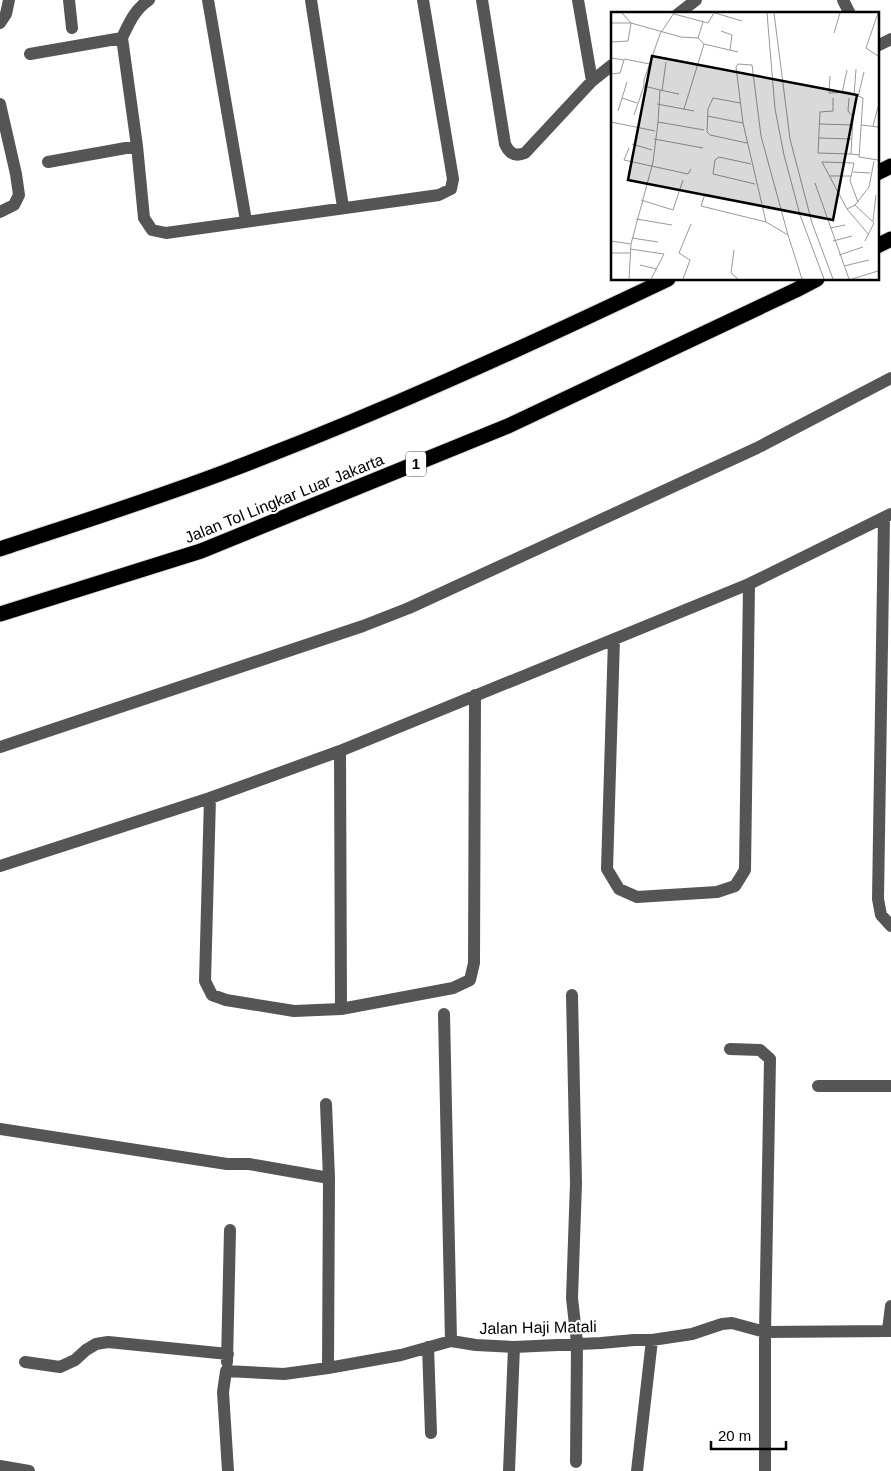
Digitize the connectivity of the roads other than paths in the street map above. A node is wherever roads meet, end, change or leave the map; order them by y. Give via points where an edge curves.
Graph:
1 (9, 0) edge
2 (69, 0) edge
3 (149, 0) edge
4 (208, 0) edge
5 (311, 0) edge
6 (423, 0) edge
7 (482, 0) edge
8 (578, 0) edge
9 (696, 0) edge
10 (844, 0) edge
11 (681, 12) edge
12 (849, 12) edge
13 (0, 23) edge
14 (72, 28) dead end
15 (122, 38) junction
16 (891, 39) edge
17 (878, 46) edge
18 (30, 54) dead end
19 (611, 66) edge
20 (592, 81) junction
21 (1, 109) edge
22 (137, 146) junction
23 (48, 162) dead end
24 (891, 166) edge
25 (878, 172) edge
26 (343, 208) junction
27 (0, 212) edge
28 (246, 221) junction
29 (891, 239) edge
30 (878, 246) edge
31 (666, 280) edge
32 (815, 280) edge
33 (891, 378) edge
34 (887, 516) edge
35 (0, 549) edge
36 (749, 584) junction
37 (0, 614) edge
38 (614, 639) junction
39 (475, 695) junction
40 (0, 747) edge
41 (340, 750) junction
42 (210, 798) junction
43 (0, 866) edge
44 (891, 926) edge
45 (572, 995) dead end
46 (341, 1009) junction
47 (444, 1014) dead end
48 (730, 1049) dead end
49 (818, 1086) dead end
50 (891, 1086) edge
51 (326, 1104) dead end
52 (0, 1129) edge
53 (329, 1178) junction
54 (230, 1230) dead end
55 (891, 1306) edge
56 (890, 1331) edge
57 (765, 1332) junction
58 (652, 1340) junction
59 (451, 1341) junction
60 (577, 1344) junction
61 (428, 1347) junction
62 (514, 1347) junction
63 (228, 1354) junction
64 (25, 1362) dead end
65 (328, 1368) junction
66 (226, 1371) junction
67 (431, 1433) dead end
68 (576, 1462) dead end
69 (0, 1466) edge
70 (29, 1471) edge
71 (228, 1471) edge
72 (509, 1471) edge
73 (637, 1471) edge
74 (764, 1471) edge

1 - 13 street
2 - 14 street
3 - 15 street via 140,6
4 - 28 street
5 - 26 street
6 - 26 street via 453,179 452,189 440,195
7 - 20 street via 508,151 520,155 525,153
8 - 20 street
9 - 11 street
10 - 12 street
15 - 18 street
15 - 22 street
16 - 17 street
19 - 20 street
21 - 27 street via 19,195 14,205
22 - 23 street
22 - 28 street via 144,218 152,230 166,233
24 - 25 highway
26 - 28 street
29 - 30 highway
31 - 35 highway via 394,405 225,472
32 - 37 highway, Jalan Tol Lingkar Luar Jakarta / 1 via 499,430 201,551
33 - 40 street via 757,448 409,608
34 - 36 street
34 - 44 street via 878,899 881,915
36 - 38 street
36 - 38 street via 745,870 735,886 717,892 637,897 619,889 608,869
38 - 39 street
39 - 41 street
39 - 46 street via 474,964 470,980 453,988
41 - 42 street
41 - 46 street
42 - 43 street
42 - 46 street via 205,981 212,995 294,1011
45 - 60 street via 576,1183 572,1298
47 - 59 street
48 - 57 street via 760,1050 770,1059
49 - 50 street
51 - 53 street
52 - 53 street
53 - 65 street
54 - 63 street
55 - 56 street
56 - 57 street, Jalan Haji Matali
57 - 58 street, Jalan Haji Matali via 732,1323
57 - 74 street
58 - 60 street, Jalan Haji Matali
58 - 73 street
59 - 61 street, Jalan Haji Matali
59 - 62 street, Jalan Haji Matali
60 - 62 street, Jalan Haji Matali
60 - 68 street
61 - 65 street, Jalan Haji Matali
61 - 67 street
62 - 72 street
63 - 64 street via 108,1342 96,1344 60,1367
63 - 66 street
65 - 66 street, Jalan Haji Matali via 284,1374
66 - 71 street via 223,1392
69 - 70 street

